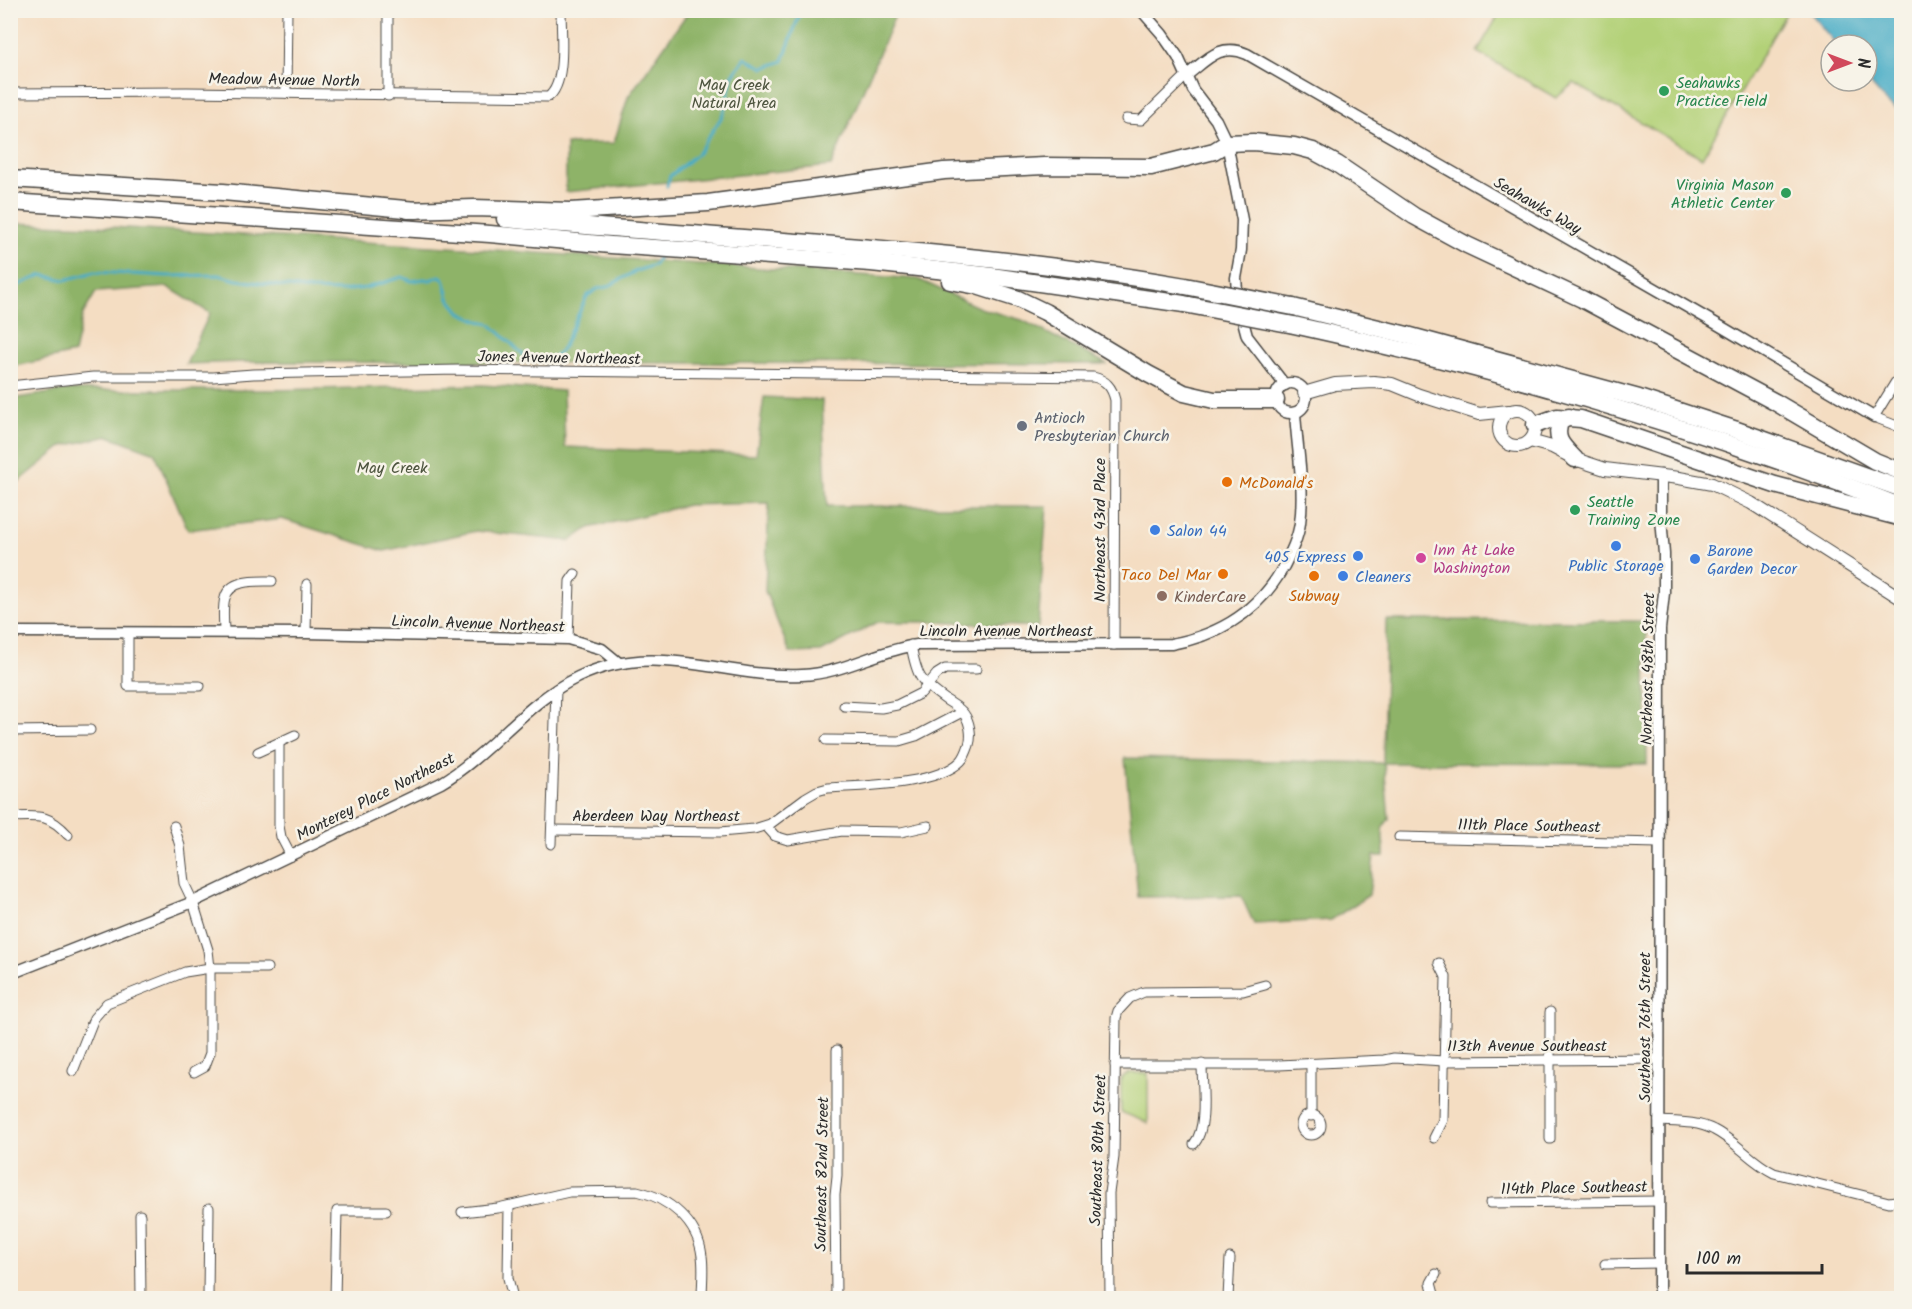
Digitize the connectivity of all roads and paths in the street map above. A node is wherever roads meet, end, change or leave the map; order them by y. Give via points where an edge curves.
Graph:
1 (287, 10) edge
2 (388, 10) edge
3 (561, 10) edge
4 (1141, 10) edge
5 (1187, 75) junction
6 (10, 93) edge
7 (286, 93) junction
8 (388, 96) junction
9 (1126, 119) dead end
10 (1227, 143) junction
11 (10, 179) edge
12 (10, 202) edge
13 (408, 210) junction
14 (612, 237) junction
15 (720, 244) junction
16 (795, 258) junction
17 (1902, 379) edge
18 (1106, 382) joint
19 (1285, 385) junction
20 (10, 386) edge
21 (1304, 393) junction
22 (1276, 400) junction
23 (1509, 411) junction
24 (1294, 413) junction
25 (1479, 414) junction
26 (1569, 417) junction
27 (1874, 417) junction
28 (1902, 429) edge
29 (1499, 430) junction
30 (1534, 431) junction
31 (1575, 459) junction
32 (1902, 472) edge
33 (1661, 475) junction
34 (1902, 489) edge
35 (1902, 507) edge
36 (1902, 518) edge
37 (575, 574) dead end
38 (272, 582) dead end
39 (307, 584) dead end
40 (1902, 599) edge
41 (10, 632) edge
42 (224, 632) junction
43 (128, 633) junction
44 (306, 633) junction
45 (568, 639) junction
46 (911, 645) junction
47 (1114, 645) junction
48 (619, 663) junction
49 (975, 669) dead end
50 (200, 686) dead end
51 (927, 686) junction
52 (556, 689) junction
53 (843, 706) dead end
54 (962, 712) junction
55 (90, 730) dead end
56 (10, 731) edge
57 (295, 735) dead end
58 (826, 740) dead end
59 (279, 742) junction
60 (258, 752) dead end
61 (1660, 755) joint
62 (10, 817) edge
63 (174, 826) dead end
64 (766, 826) junction
65 (928, 826) dead end
66 (552, 830) junction
67 (68, 835) dead end
68 (1399, 837) dead end
69 (1659, 843) junction
70 (551, 844) dead end
71 (291, 856) junction
72 (194, 902) junction
73 (1439, 963) dead end
74 (210, 968) junction
75 (267, 968) dead end
76 (10, 974) edge
77 (1264, 985) dead end
78 (1550, 1012) dead end
79 (837, 1050) dead end
80 (1660, 1059) junction
81 (1550, 1060) junction
82 (1444, 1061) junction
83 (1311, 1063) junction
84 (1202, 1064) junction
85 (1115, 1065) junction
86 (73, 1071) dead end
87 (195, 1072) dead end
88 (1311, 1116) dead end
89 (1659, 1121) junction
90 (1434, 1138) dead end
91 (1550, 1139) dead end
92 (1194, 1144) dead end
93 (1659, 1201) junction
94 (1899, 1201) edge
95 (1490, 1203) dead end
96 (510, 1206) junction
97 (209, 1208) dead end
98 (386, 1211) dead end
99 (462, 1212) dead end
100 (141, 1215) dead end
101 (1230, 1258) dead end
102 (1659, 1263) junction
103 (1605, 1264) dead end
104 (1436, 1274) dead end
105 (141, 1299) edge
106 (208, 1299) edge
107 (335, 1299) edge
108 (513, 1299) edge
109 (702, 1299) edge
110 (836, 1299) edge
111 (1110, 1299) edge
112 (1228, 1299) edge
113 (1435, 1299) edge
114 (1659, 1299) edge

1 - 7 street
2 - 8 street
3 - 8 street, Meadow Avenue North via 560,74 554,92 548,97
4 - 5 street via 1162,34
5 - 9 street via 1141,120
5 - 10 street
5 - 27 street, Seahawks Way via 1215,53 1232,49 1247,54
6 - 7 street, Meadow Avenue North
7 - 8 street, Meadow Avenue North
10 - 13 highway via 1214,151 1151,167 1044,166 944,171 708,203 621,209
10 - 19 street via 1242,220 1236,278 1238,302 1247,336
10 - 32 highway via 1253,142 1312,151 1467,245 1582,299 1775,402 1875,461
11 - 13 highway via 224,192
12 - 14 highway via 490,234
13 - 14 highway
14 - 15 highway
15 - 16 highway
15 - 34 highway, bridge via 958,254 1101,272 1293,307 1407,334 1639,399
16 - 22 highway via 977,286 1018,299 1064,322 1184,393 1214,400
16 - 35 highway, bridge via 963,272 1097,290 1294,325 1459,364 1623,410
17 - 27 street via 1894,383
18 - 20 street, Jones Avenue Northeast via 1086,377 458,370 93,377
18 - 47 street, Northeast 43rd Place via 1115,399
19 - 21 street via 1298,386
19 - 22 street
21 - 24 street via 1303,407
21 - 25 main road via 1335,384 1392,384
22 - 24 street via 1285,412
23 - 25 main road
23 - 29 main road via 1501,419
23 - 30 main road via 1526,411 1534,419
24 - 47 street, Lincoln Avenue Northeast via 1300,522 1291,553 1264,595 1234,621 1202,637 1171,644
25 - 29 main road
26 - 30 highway via 1557,417
26 - 31 highway via 1560,422 1557,432 1560,442
26 - 36 highway via 1775,485
27 - 28 street
29 - 30 main road via 1503,440 1513,446 1525,445
30 - 31 main road via 1552,447
31 - 33 main road via 1605,469
33 - 40 main road via 1712,484 1743,498
33 - 61 street, Northeast 48th Street via 1665,554 1660,629
37 - 45 street via 570,581
38 - 42 street via 245,582 231,590 225,598
39 - 44 street
41 - 43 street, Lincoln Avenue Northeast
42 - 43 street, Lincoln Avenue Northeast
42 - 44 street, Lincoln Avenue Northeast
43 - 50 street via 128,686
44 - 45 street, Lincoln Avenue Northeast
45 - 48 street, Lincoln Avenue Northeast via 602,649
46 - 47 street, Lincoln Avenue Northeast
46 - 48 street, Lincoln Avenue Northeast via 826,672 802,675 653,659
46 - 51 street via 920,678
48 - 52 street, Monterey Place Northeast
49 - 51 street via 945,669
51 - 53 street via 897,705
51 - 54 street
52 - 66 street
52 - 71 street, Monterey Place Northeast via 451,777
54 - 58 street via 899,741
54 - 64 street, Aberdeen Way Northeast via 970,729 970,740 960,763 903,783 817,791
55 - 56 street
57 - 59 street
59 - 60 street
59 - 71 street via 279,826
61 - 69 street, Southeast 76th Street
62 - 67 street via 44,816
63 - 72 street via 182,873
64 - 65 street via 775,836 788,840 834,832 902,832
64 - 66 street, Aberdeen Way Northeast via 720,832
66 - 70 street
68 - 69 street, 111th Place Southeast
69 - 80 street, Southeast 76th Street
71 - 72 street, Monterey Place Northeast
72 - 74 street
72 - 76 street, Monterey Place Northeast
73 - 82 street via 1446,977
74 - 75 street
74 - 86 street via 169,977 107,1003 94,1018
74 - 87 street via 210,1053 205,1066
77 - 85 street, Southeast 80th Street via 1244,991 1137,993 1118,1011
78 - 81 street
79 - 110 street, Southeast 82nd Street
80 - 81 street, 113th Avenue Southeast
80 - 89 street, Southeast 76th Street
81 - 82 street, 113th Avenue Southeast
81 - 91 street
82 - 83 street, 113th Avenue Southeast via 1394,1058
82 - 90 street via 1443,1120
83 - 84 street, 113th Avenue Southeast
83 - 88 street
84 - 85 street
84 - 92 street via 1202,1122
85 - 111 street, Southeast 80th Street via 1114,1157 1108,1193
89 - 93 street, Southeast 76th Street
89 - 94 street via 1699,1124 1715,1130 1759,1166 1774,1173 1889,1202
93 - 95 street, 114th Place Southeast
93 - 102 street, Southeast 76th Street
96 - 99 street
96 - 108 street via 508,1278
96 - 109 street via 569,1192 637,1191 664,1201 692,1229 700,1247
97 - 106 street
98 - 107 street via 337,1211
100 - 105 street
101 - 112 street
102 - 103 street
102 - 114 street, Southeast 76th Street
104 - 113 street via 1431,1283

